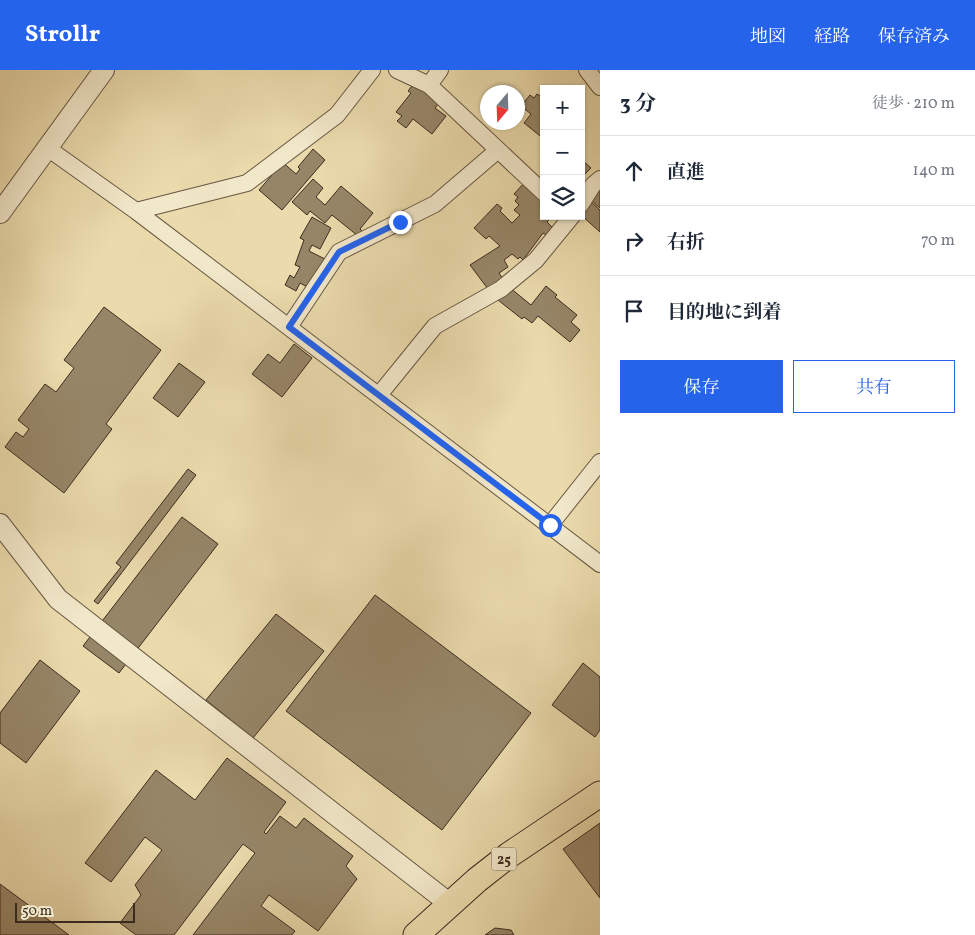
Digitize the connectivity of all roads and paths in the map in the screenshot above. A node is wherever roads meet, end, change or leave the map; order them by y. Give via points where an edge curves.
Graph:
1 (104, 70) edge
2 (372, 70) edge
3 (397, 70) edge
4 (440, 70) edge
5 (429, 85) junction
6 (46, 147) junction
7 (498, 150) junction
8 (600, 179) edge
9 (540, 189) edge
10 (585, 197) edge
11 (136, 211) junction
12 (0, 213) edge
13 (569, 220) edge
14 (289, 327) junction
15 (379, 395) junction
16 (600, 462) edge
17 (0, 524) edge
18 (550, 525) junction
19 (600, 564) edge
20 (600, 794) edge
21 (450, 904) junction
22 (416, 935) edge

1 - 6 street
2 - 11 street via 337,115 247,183
3 - 5 street
4 - 5 street
5 - 7 street
6 - 11 street
6 - 12 street
7 - 9 street
7 - 14 street via 435,204 339,252
8 - 10 street
11 - 14 street
13 - 15 street via 536,260 501,289 435,326
14 - 15 street
15 - 18 street
16 - 18 street
17 - 21 street via 58,599
18 - 19 street
20 - 21 main road, 25 via 509,856
21 - 22 main road, 25

